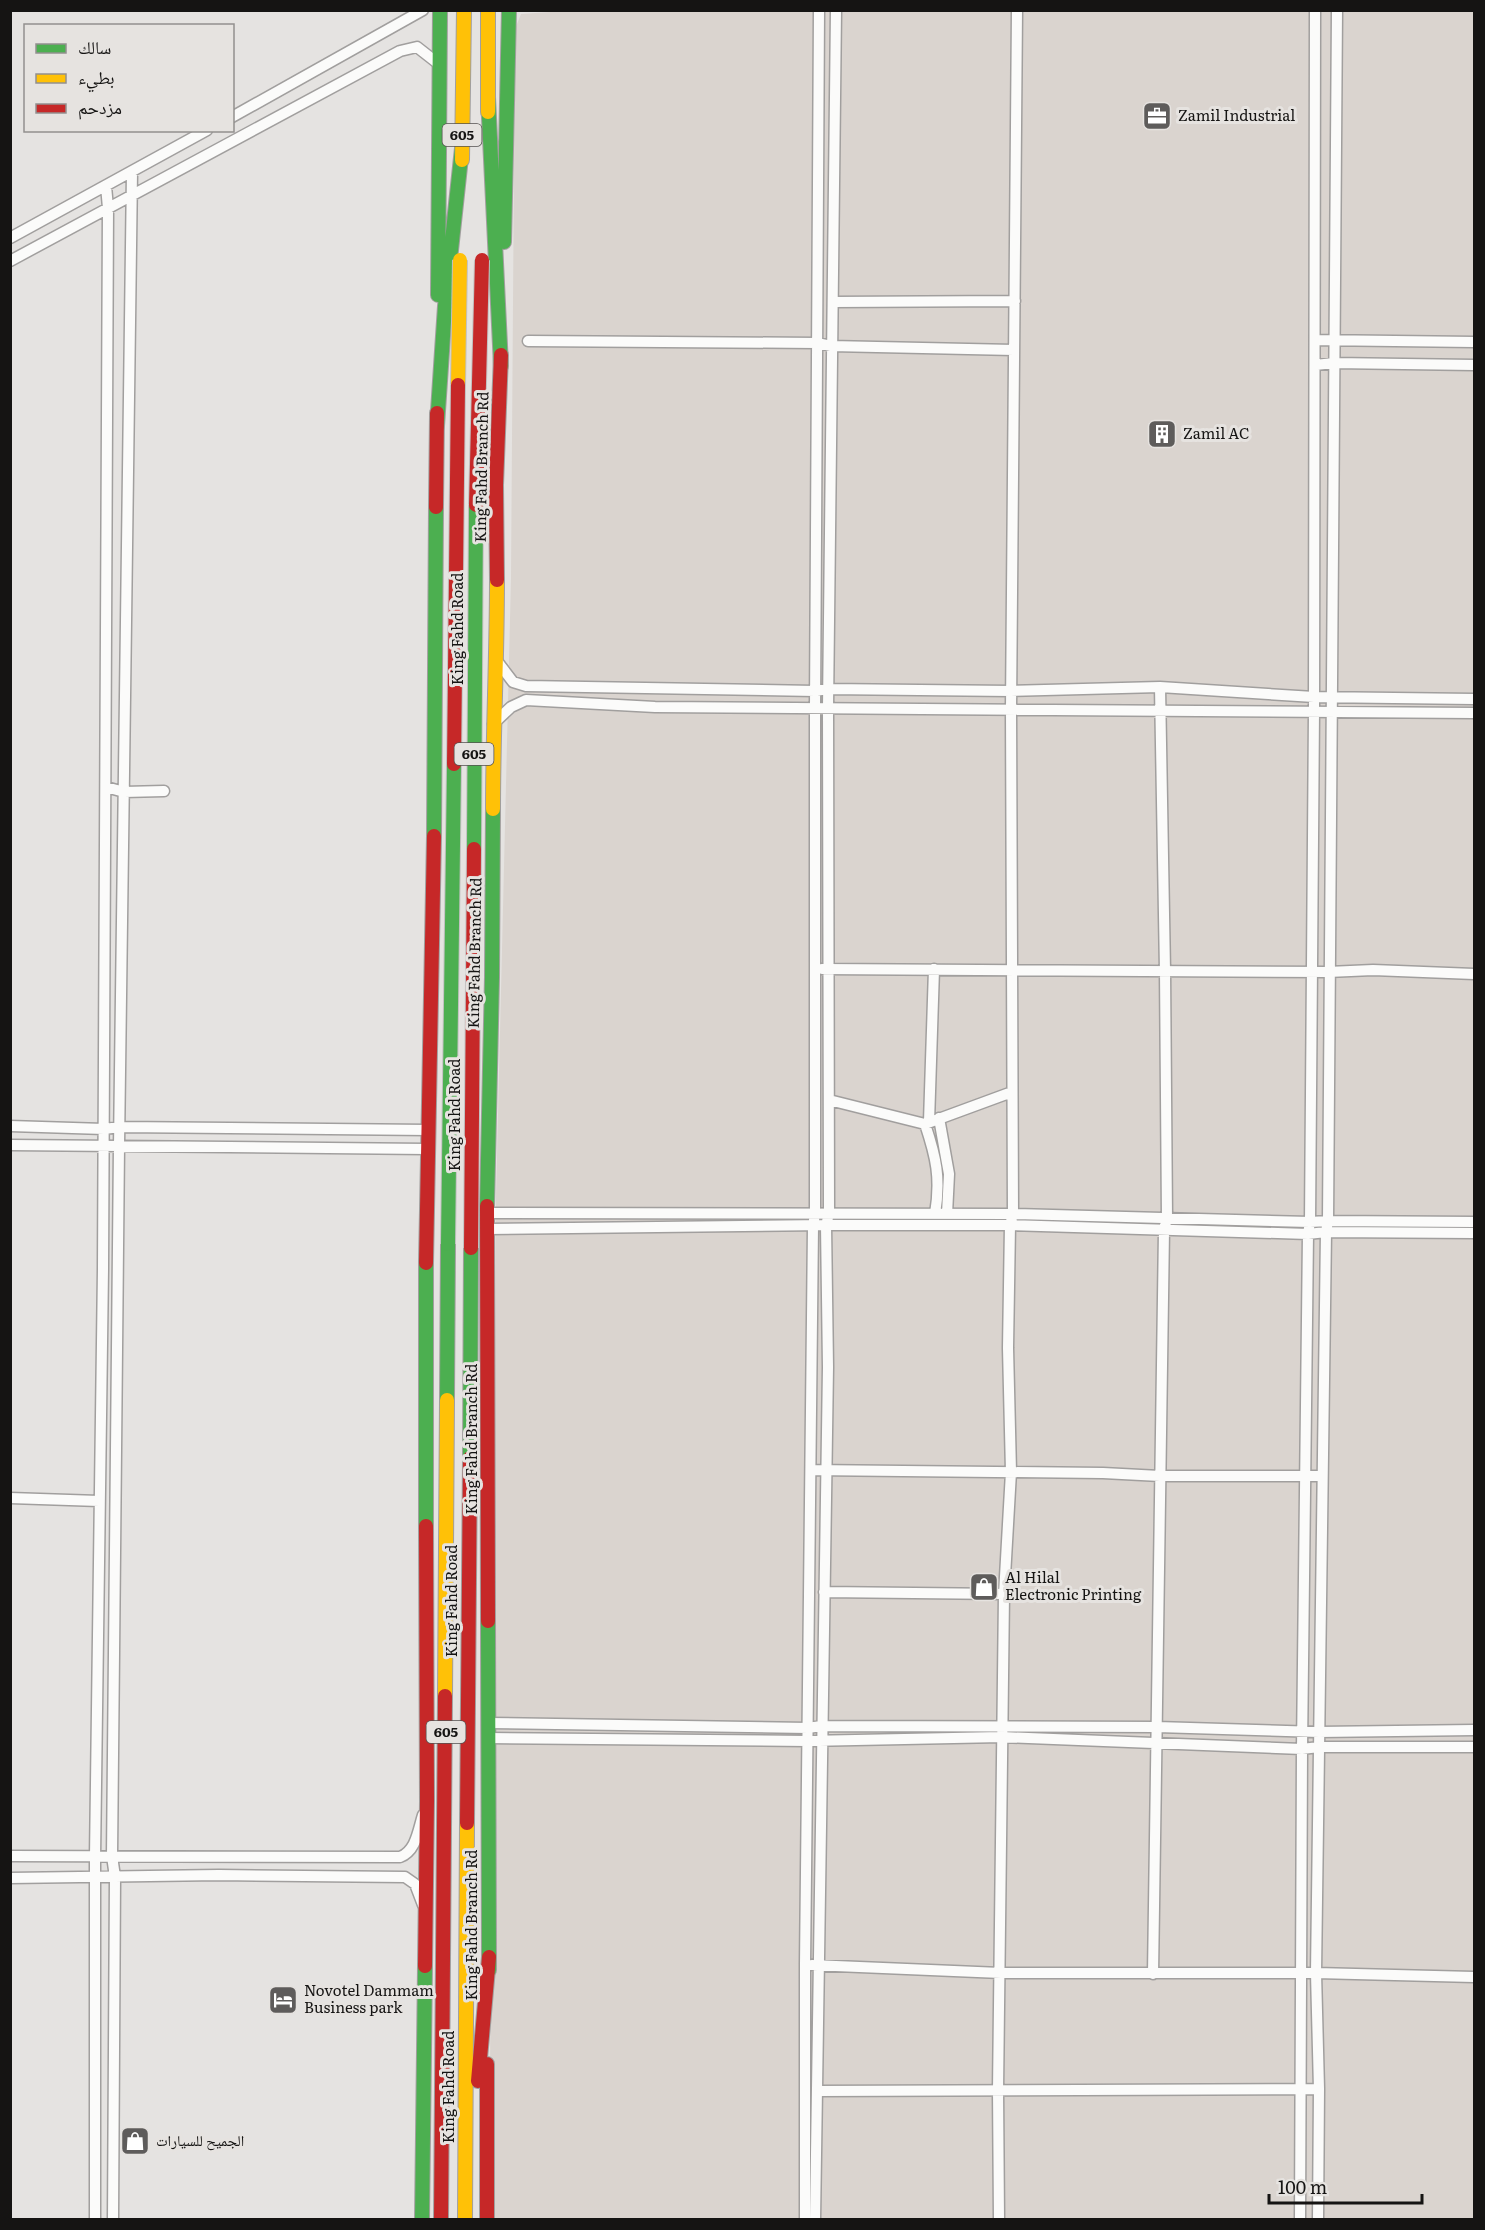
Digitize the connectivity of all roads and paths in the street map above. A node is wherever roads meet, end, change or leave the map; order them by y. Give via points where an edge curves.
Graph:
1 (423, 10) edge
2 (440, 10) edge
3 (464, 10) edge
4 (489, 10) edge
5 (819, 10) edge
6 (836, 10) edge
7 (1017, 10) edge
8 (1315, 10) edge
9 (1337, 10) edge
10 (511, 14) edge
11 (440, 65) junction
12 (488, 97) junction
13 (234, 116) edge
14 (203, 132) edge
15 (462, 148) junction
16 (132, 172) junction
17 (106, 186) junction
18 (131, 195) junction
19 (108, 208) junction
20 (10, 238) edge
21 (10, 261) edge
22 (1015, 301) junction
23 (833, 302) junction
24 (1334, 339) junction
25 (1315, 340) junction
26 (528, 341) dead end
27 (1474, 342) edge
28 (817, 343) junction
29 (831, 346) junction
30 (1014, 350) junction
31 (1334, 363) junction
32 (1315, 365) junction
33 (1474, 365) edge
34 (501, 366) junction
35 (437, 426) junction
36 (497, 661) junction
37 (1160, 687) junction
38 (828, 689) junction
39 (656, 690) junction
40 (909, 690) junction
41 (815, 691) junction
42 (1011, 691) junction
43 (1314, 698) junction
44 (1331, 698) junction
45 (1474, 699) edge
46 (655, 707) junction
47 (828, 707) junction
48 (815, 708) junction
49 (909, 708) junction
50 (1011, 709) junction
51 (1160, 710) junction
52 (1314, 711) junction
53 (1331, 711) junction
54 (1474, 713) edge
55 (493, 724) junction
56 (106, 787) junction
57 (164, 791) dead end
58 (124, 792) junction
59 (433, 934) junction
60 (828, 969) junction
61 (934, 969) junction
62 (815, 970) junction
63 (1011, 970) junction
64 (1165, 971) junction
65 (1311, 972) junction
66 (1328, 972) junction
67 (1474, 974) edge
68 (492, 977) junction
69 (1012, 1092) junction
70 (829, 1100) junction
71 (931, 1121) junction
72 (10, 1126) edge
73 (120, 1127) junction
74 (104, 1129) junction
75 (429, 1130) junction
76 (10, 1145) edge
77 (119, 1146) junction
78 (102, 1147) junction
79 (427, 1149) junction
80 (487, 1213) junction
81 (663, 1214) junction
82 (935, 1214) junction
83 (947, 1214) junction
84 (827, 1219) junction
85 (814, 1220) junction
86 (1011, 1220) junction
87 (1474, 1222) edge
88 (1165, 1224) junction
89 (1327, 1226) junction
90 (663, 1227) junction
91 (1309, 1228) junction
92 (487, 1229) junction
93 (1474, 1233) edge
94 (811, 1470) junction
95 (826, 1470) junction
96 (1011, 1472) junction
97 (1160, 1476) junction
98 (1305, 1476) junction
99 (1322, 1476) junction
100 (10, 1498) edge
101 (99, 1501) junction
102 (824, 1592) junction
103 (1004, 1594) junction
104 (489, 1723) junction
105 (642, 1725) junction
106 (821, 1726) junction
107 (1157, 1727) junction
108 (807, 1728) junction
109 (1474, 1730) edge
110 (1002, 1732) junction
111 (1302, 1732) junction
112 (1319, 1732) junction
113 (489, 1738) junction
114 (641, 1739) junction
115 (807, 1741) junction
116 (822, 1741) junction
117 (1157, 1743) junction
118 (1174, 1744) junction
119 (1319, 1747) junction
120 (1474, 1747) edge
121 (1302, 1749) junction
122 (427, 1801) junction
123 (10, 1856) edge
124 (112, 1856) junction
125 (95, 1857) junction
126 (115, 1876) junction
127 (95, 1877) junction
128 (10, 1878) edge
129 (425, 1912) junction
130 (489, 1957) junction
131 (805, 1964) junction
132 (817, 1965) junction
133 (1000, 1972) junction
134 (1316, 1973) junction
135 (1153, 1974) junction
136 (1300, 1974) junction
137 (1474, 1977) edge
138 (1301, 2089) junction
139 (1318, 2089) junction
140 (998, 2090) junction
141 (818, 2091) junction
142 (487, 2205) junction
143 (95, 2220) edge
144 (113, 2220) edge
145 (422, 2220) edge
146 (441, 2220) edge
147 (465, 2220) edge
148 (487, 2220) edge
149 (495, 2220) edge
150 (805, 2220) edge
151 (815, 2220) edge
152 (999, 2220) edge
153 (1300, 2220) edge
154 (1318, 2220) edge

1 - 13 street
2 - 11 main road
3 - 15 main road, King Fahd Road / 605
4 - 12 main road, King Fahd Road / 605
5 - 28 street
6 - 23 street
7 - 22 street
8 - 25 street
9 - 24 street
10 - 34 main road, King Fahd Branch Rd
11 - 18 street via 417,47 400,51
11 - 35 main road
12 - 34 main road
12 - 147 main road, King Fahd Road / 605, bridge via 476,480
14 - 16 street
15 - 35 main road
15 - 146 main road, King Fahd Road / 605, bridge
16 - 17 street
16 - 18 street
17 - 19 street
17 - 20 street
18 - 19 street
18 - 58 street
19 - 21 street
19 - 56 street
22 - 23 street
22 - 30 street
23 - 29 street
24 - 25 street
24 - 27 street
24 - 31 street
25 - 32 street
26 - 28 street
28 - 29 street
28 - 41 street
29 - 30 street
29 - 38 street
30 - 42 street
31 - 32 street
31 - 33 street
31 - 44 street
32 - 43 street
34 - 36 main road, King Fahd Branch Rd via 496,485
35 - 59 main road
36 - 39 street via 513,682 526,686
36 - 55 main road, King Fahd Branch Rd
37 - 42 street
37 - 43 street
37 - 51 street
38 - 40 street
38 - 41 street
38 - 47 street
39 - 41 street
39 - 46 street
40 - 42 street
40 - 49 street
41 - 48 street
42 - 50 street
43 - 44 street
43 - 52 street
44 - 45 street
44 - 53 street
46 - 48 street
46 - 55 street via 526,700 511,706
47 - 48 street
47 - 49 street
47 - 60 street
48 - 62 street
49 - 50 street
50 - 51 street
50 - 63 street
51 - 52 street
51 - 64 street
52 - 53 street
52 - 65 street
53 - 54 street
53 - 66 street
55 - 68 main road, King Fahd Branch Rd
56 - 58 street
56 - 74 street
57 - 58 street
58 - 73 street
59 - 68 main road via 442,822 449,810 462,809 480,829
59 - 75 main road
60 - 61 street
60 - 62 street
60 - 70 street
61 - 63 street
61 - 71 street
62 - 85 street
63 - 64 street
63 - 69 street
64 - 65 street
64 - 88 street
65 - 66 street
65 - 91 street
66 - 67 street
66 - 89 street
68 - 80 main road, King Fahd Branch Rd
69 - 71 street
69 - 86 street
70 - 71 street
70 - 84 street
71 - 82 street via 939,1191
71 - 83 street via 949,1174
72 - 74 street
73 - 74 street
73 - 75 street
73 - 77 street
74 - 78 street
75 - 79 main road
76 - 78 street
77 - 78 street
77 - 79 street
77 - 124 street
78 - 101 street
79 - 122 main road
80 - 81 street
80 - 92 main road, King Fahd Branch Rd
81 - 85 street
81 - 90 street
82 - 83 street
82 - 84 street
83 - 86 street
84 - 85 street
84 - 86 street
84 - 95 street
85 - 90 street
85 - 94 street
86 - 88 street
86 - 96 street
87 - 89 street
88 - 91 street
88 - 97 street
89 - 91 street
89 - 93 street
89 - 99 street
90 - 92 street
91 - 98 street
92 - 104 main road, King Fahd Branch Rd
94 - 95 street
94 - 108 street
95 - 96 street
95 - 102 street
96 - 97 street
96 - 103 street
97 - 98 street
97 - 107 street
98 - 99 street
98 - 111 street
99 - 112 street
100 - 101 street
101 - 125 street
102 - 103 street
102 - 106 street
103 - 110 street
104 - 105 street
104 - 113 main road, King Fahd Branch Rd
105 - 108 street
105 - 114 street
106 - 108 street
106 - 110 street
106 - 116 street
107 - 110 street
107 - 111 street
107 - 117 street
107 - 118 street
108 - 115 street
109 - 112 street
110 - 116 street
110 - 117 street via 1015,1737
110 - 133 street
111 - 112 street
111 - 121 street
112 - 119 street
113 - 114 street
113 - 130 main road, King Fahd Branch Rd
114 - 115 street
115 - 116 street
115 - 131 street
116 - 132 street
117 - 118 street
117 - 135 street
118 - 121 street
119 - 120 street
119 - 121 street
119 - 134 street
121 - 136 street
122 - 124 street via 412,1848 399,1857
122 - 129 main road
123 - 125 street
124 - 125 street
124 - 126 street
125 - 127 street
126 - 127 street
126 - 129 street via 405,1877 415,1884
126 - 144 street
127 - 128 street
127 - 143 street
129 - 145 main road
130 - 142 main road, King Fahd Branch Rd
130 - 147 main road
131 - 132 street
131 - 150 street
132 - 133 street
132 - 141 street
133 - 135 street
133 - 140 street
134 - 136 street
134 - 137 street
134 - 139 street
135 - 136 street
136 - 138 street
138 - 139 street
138 - 140 street
138 - 153 street
139 - 154 street
140 - 141 street
140 - 152 street
141 - 151 street
142 - 148 main road, King Fahd Branch Rd
142 - 149 street

